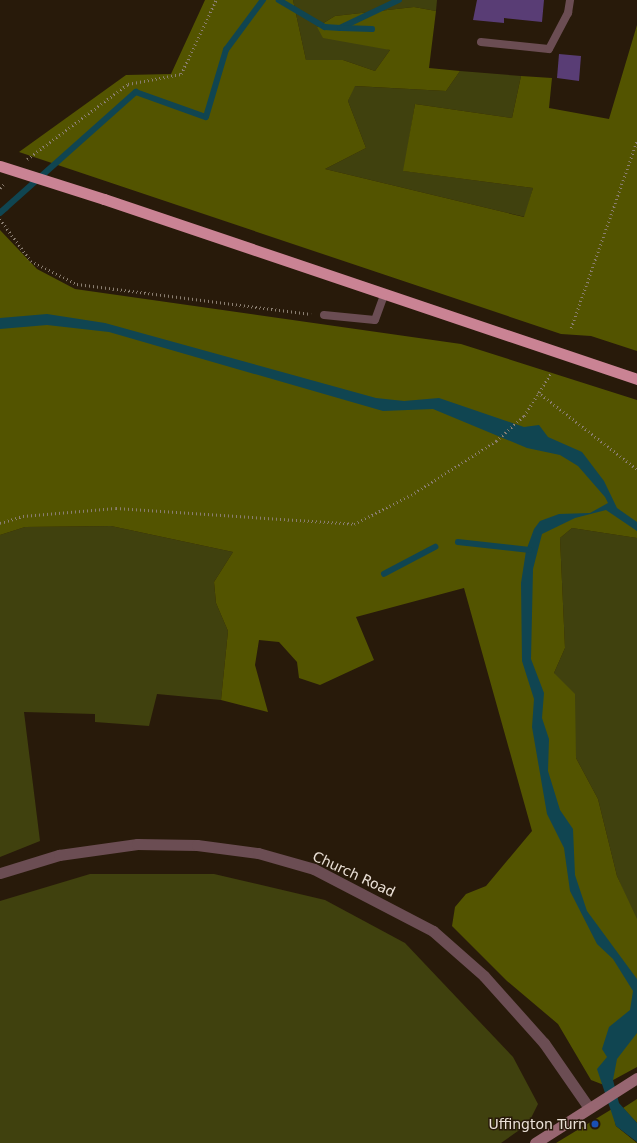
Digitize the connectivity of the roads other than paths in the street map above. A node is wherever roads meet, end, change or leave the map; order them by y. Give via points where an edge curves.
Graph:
1 (570, 0) edge
2 (481, 42) dead end
3 (0, 166) edge
4 (384, 295) junction
5 (324, 315) road end
6 (637, 379) edge
7 (0, 873) edge
8 (637, 1078) edge
9 (594, 1106) junction
10 (534, 1143) edge

1 - 2 lane via 568,13 549,49
3 - 4 highway, bridge
4 - 5 lane via 375,320
4 - 6 highway
7 - 9 street, Church Road via 59,855 137,844 197,845 258,853 314,869 426,927 450,946 484,976 544,1043
8 - 9 main road
9 - 10 main road

